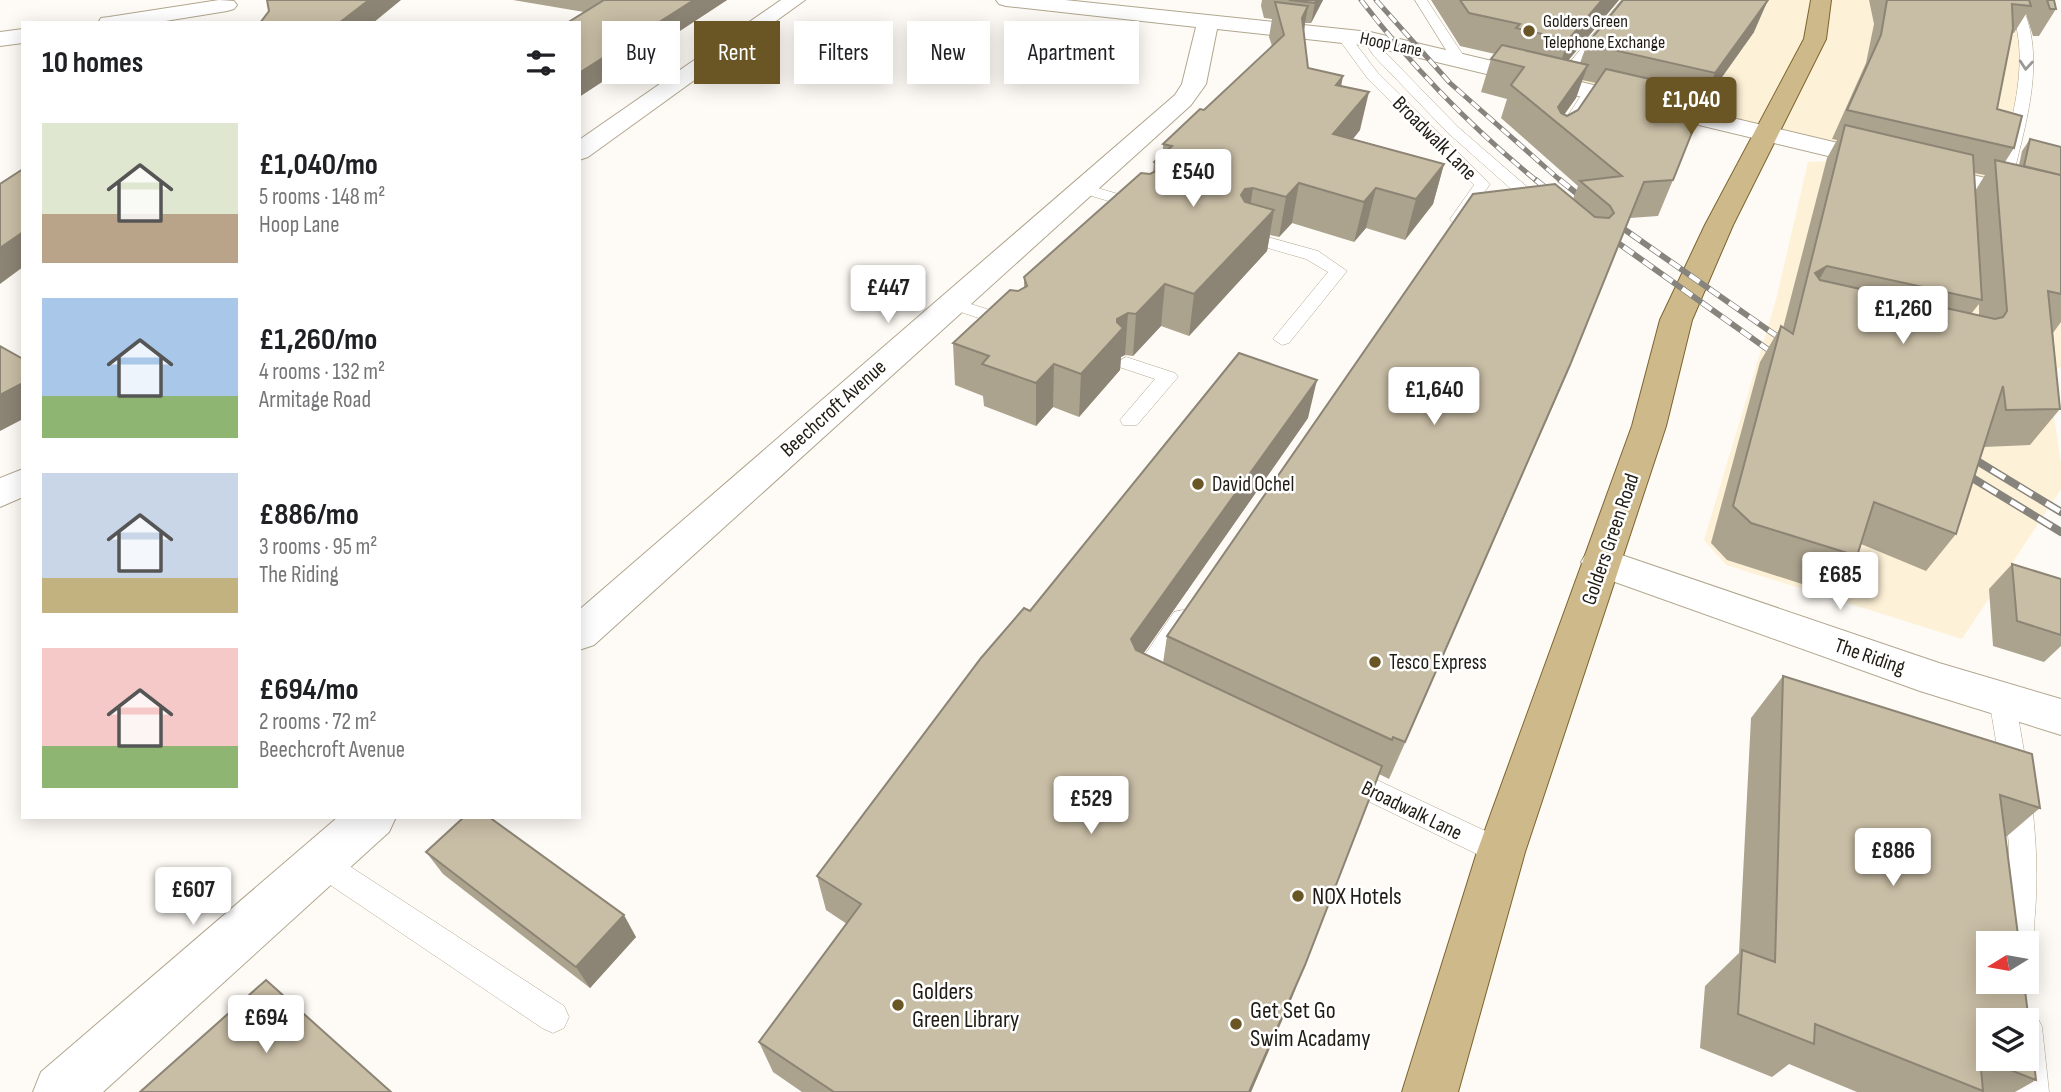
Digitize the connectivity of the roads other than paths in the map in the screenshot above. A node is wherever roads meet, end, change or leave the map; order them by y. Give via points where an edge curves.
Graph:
1 (795, 0) edge
2 (1006, 0) edge
3 (1421, 0) edge
4 (1629, 0) edge
5 (1821, 0) edge
6 (2013, 0) edge
7 (224, 9) edge
8 (1204, 14) edge
9 (125, 21) edge
10 (1341, 34) junction
11 (21, 36) edge
12 (1370, 39) junction
13 (0, 40) edge
14 (1458, 58) junction
15 (1560, 83) junction
16 (1591, 90) junction
17 (1768, 132) junction
18 (1556, 143) edge
19 (581, 151) edge
20 (1081, 188) junction
21 (2001, 190) junction
22 (2061, 204) edge
23 (1145, 207) edge
24 (1557, 220) edge
25 (1246, 236) edge
26 (1443, 242) edge
27 (952, 303) junction
28 (1017, 325) edge
29 (1282, 339) dead end
30 (1126, 363) dead end
31 (1130, 420) dead end
32 (21, 482) edge
33 (0, 494) edge
34 (1601, 562) junction
35 (1198, 598) edge
36 (581, 632) edge
37 (1168, 691) edge
38 (2002, 699) junction
39 (2061, 717) edge
40 (1331, 770) edge
41 (370, 819) edge
42 (1501, 852) junction
43 (321, 863) junction
44 (2019, 931) edge
45 (553, 1017) dead end
46 (2030, 1071) edge
47 (61, 1092) edge
48 (1430, 1092) edge
49 (2032, 1092) edge

1 - 19 street
2 - 8 street, Hoop Lane
3 - 14 lane
4 - 15 lane
5 - 17 main road, Golders Green Road via 1815,39
6 -> 21 lane via 2021,11 2026,74
7 - 9 street
8 - 10 street, Hoop Lane
8 - 20 street, Beechcroft Avenue via 1194,84 1183,100
10 - 12 street, Hoop Lane
10 - 26 lane, Broadwalk Lane via 1373,76 1482,184
11 - 13 street
12 - 14 street, Hoop Lane
12 - 24 lane via 1453,130
14 - 15 street, Hoop Lane
15 - 16 street, Hoop Lane
16 - 17 street, Hoop Lane
16 - 18 lane
17 - 21 street, Hoop Lane via 1962,188
17 - 34 main road, Golders Green Road via 1676,320 1649,426
20 - 23 lane
20 - 27 street, Beechcroft Avenue
21 - 22 street, Hoop Lane
25 - 29 lane via 1312,255 1338,271
27 - 28 lane
27 - 36 street, Beechcroft Avenue
30 - 31 lane via 1168,377
32 - 33 street
34 - 38 street, The Riding
34 - 42 main road, Golders Green Road
35 - 37 lane via 1142,679
38 - 39 street, The Riding
38 - 44 lane via 2021,814 2024,870
40 - 42 lane, Broadwalk Lane
41 - 43 street
42 - 48 main road, Golders Green Road
43 - 45 lane
43 - 47 street
46 - 49 lane

